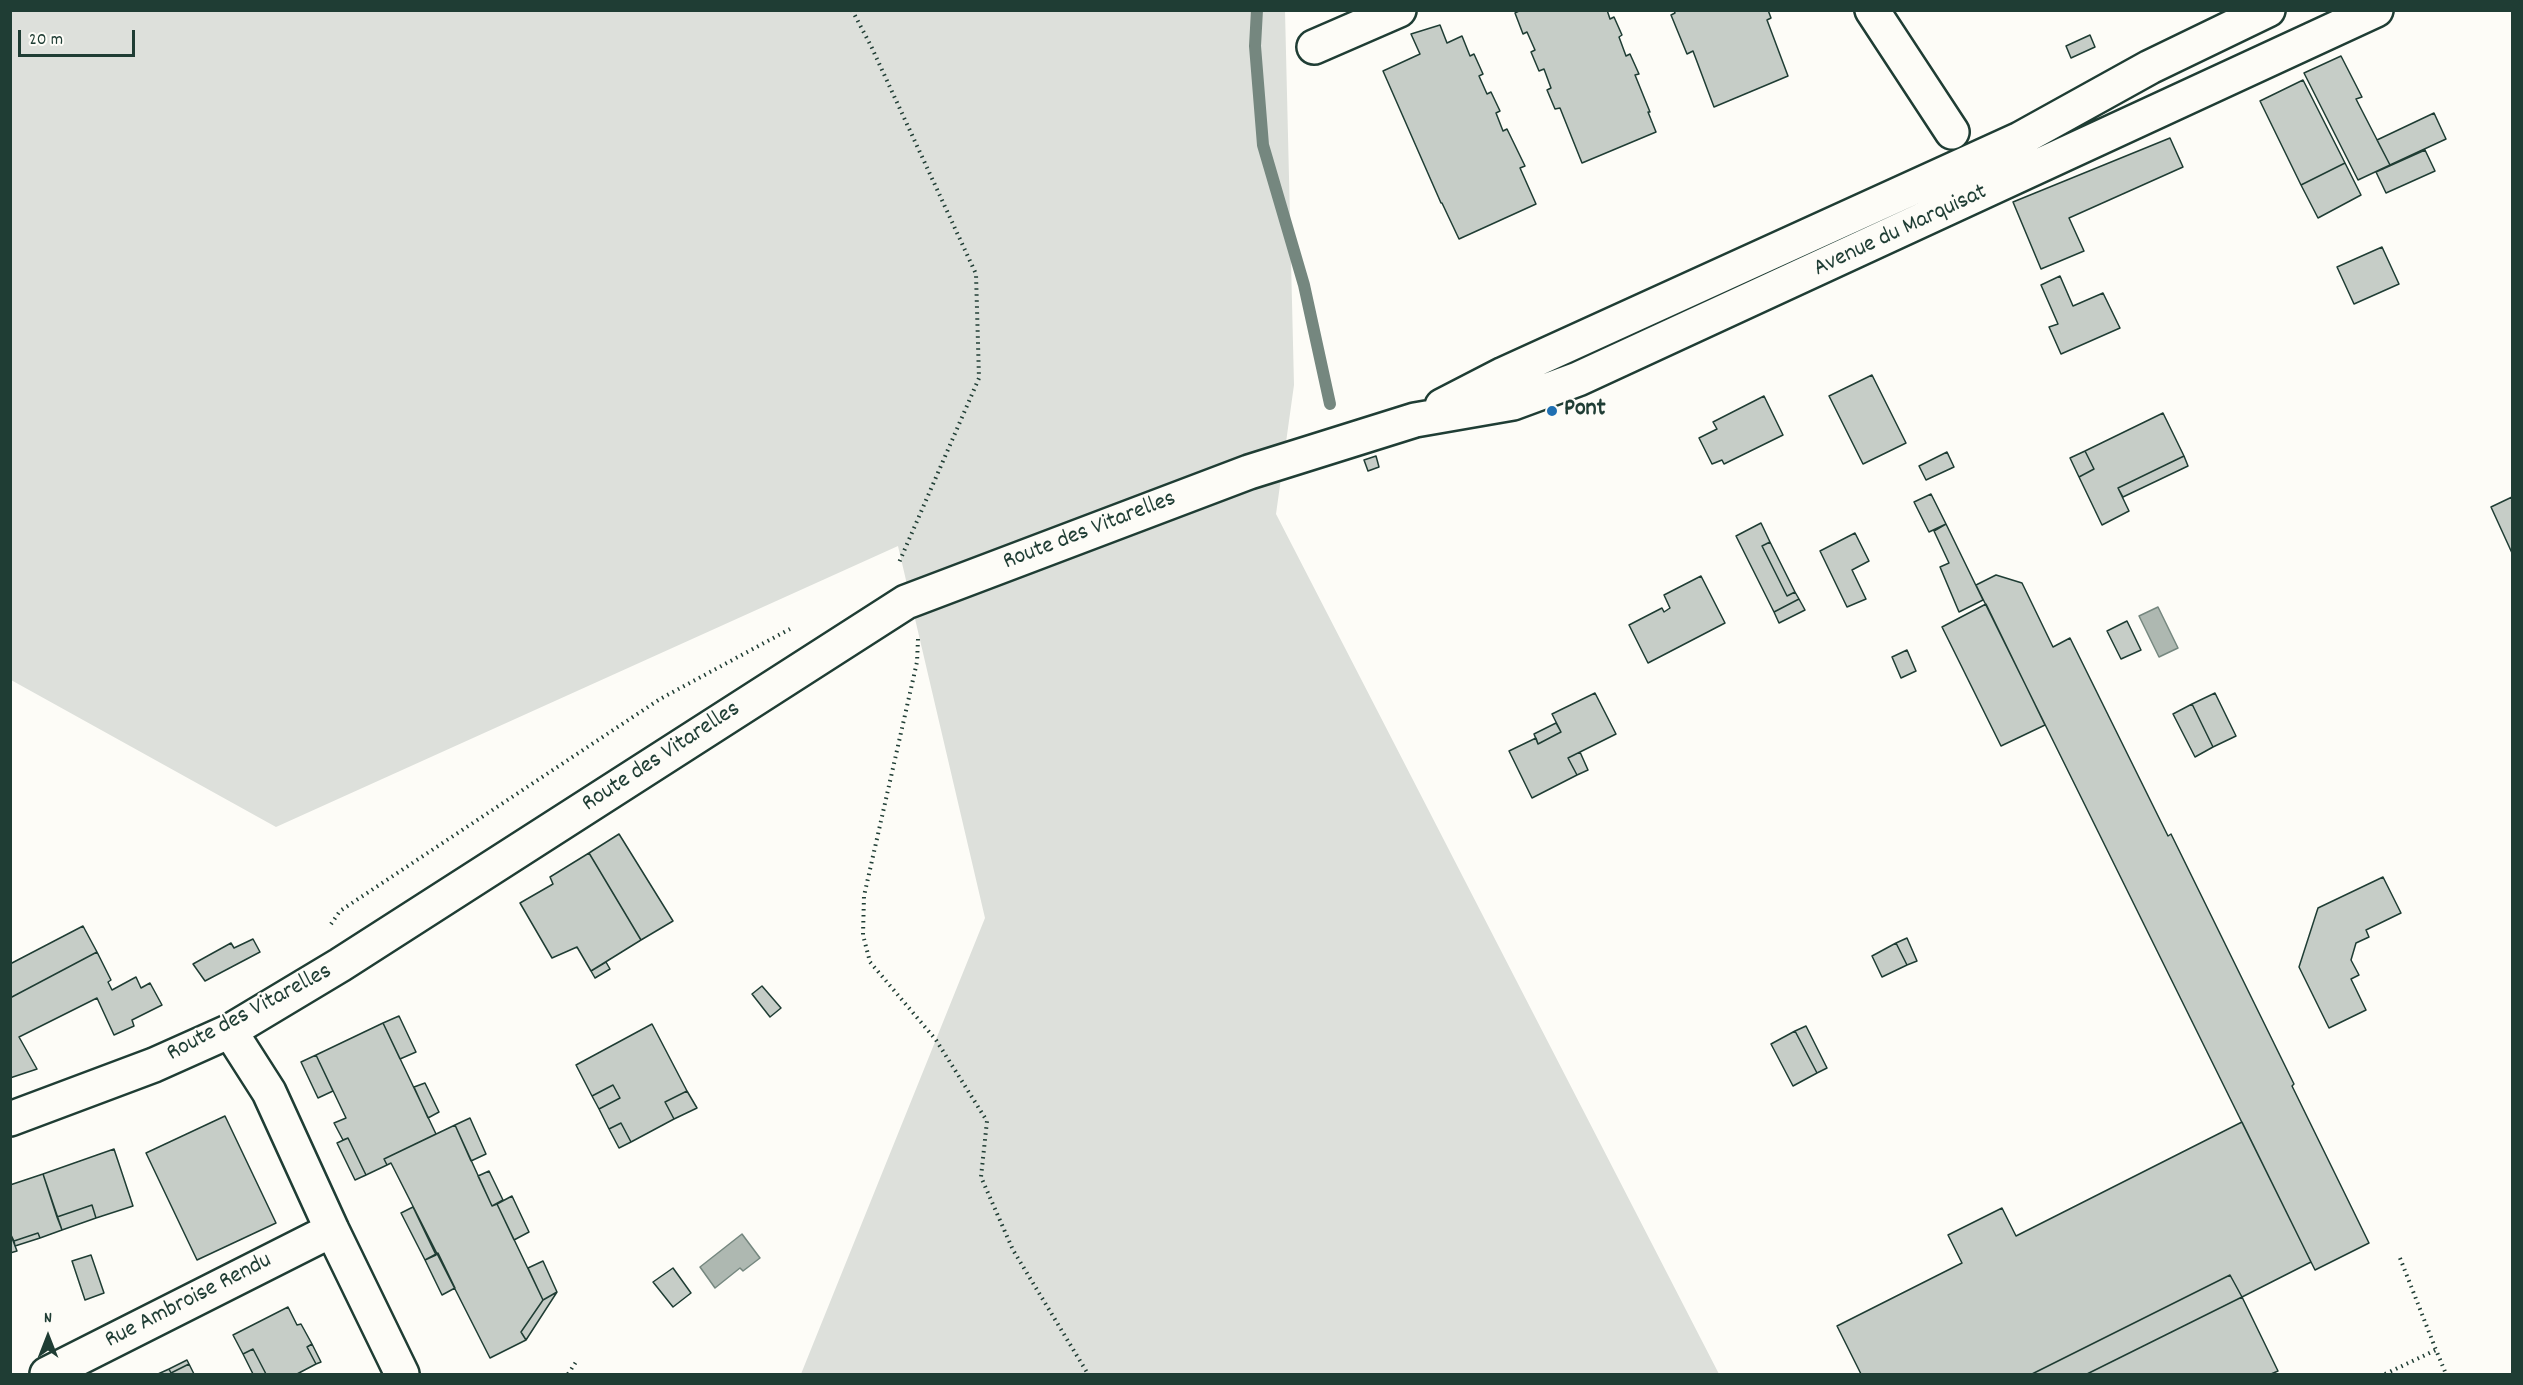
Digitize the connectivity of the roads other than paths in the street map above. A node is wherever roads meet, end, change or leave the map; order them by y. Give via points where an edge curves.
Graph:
1 (1399, 10) edge
2 (1872, 10) edge
3 (2268, 10) edge
4 (2376, 10) edge
5 (1314, 46) dead end
6 (1952, 132) dead end
7 (1415, 420) junction
8 (1337, 445) joint
9 (230, 1031) junction
10 (10, 1119) edge
11 (332, 1230) junction
12 (46, 1374) edge
13 (402, 1374) edge

1 - 5 main road
2 - 6 main road
3 - 7 main road, Avenue du Marquisat via 2150,67 2020,139 1504,374
4 - 7 main road, Avenue du Marquisat via 1578,379 1513,403
7 - 8 main road, Avenue du Marquisat
8 - 9 main road, Route des Vitarelles via 1249,472 906,602 340,965
9 - 10 main road, Route des Vitarelles via 154,1065
9 - 11 main road via 269,1092
11 - 12 main road, Rue Ambroise Rendu
11 - 13 main road

